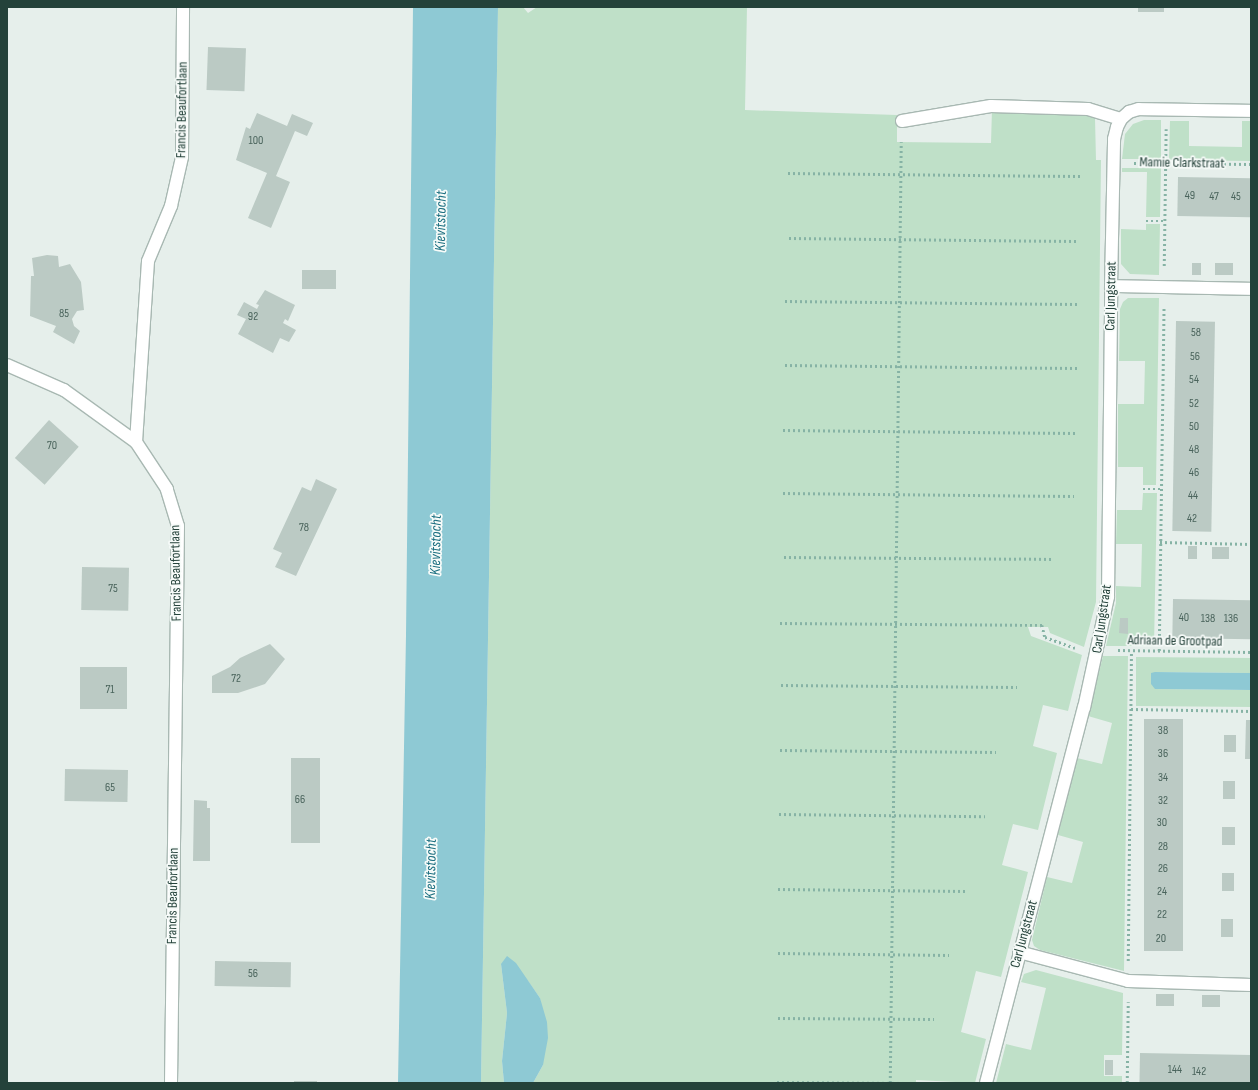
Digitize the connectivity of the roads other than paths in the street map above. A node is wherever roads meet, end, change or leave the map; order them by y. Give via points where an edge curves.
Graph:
1 (183, 7) edge
2 (1251, 111) edge
3 (1121, 119) junction
4 (902, 121) road end
5 (1111, 286) junction
6 (1251, 289) edge
7 (7, 365) edge
8 (136, 442) junction
9 (1019, 952) junction
10 (1251, 985) edge
11 (171, 1083) edge
12 (986, 1083) edge

1 - 8 street, Francis Beaufortlaan via 182,157 172,206 148,261
2 - 3 street via 1139,109 1129,112
3 - 4 street via 1088,109 991,106
3 - 5 street, Carl Jungstraat via 1114,139
5 - 6 street
5 - 9 street, Carl Jungstraat via 1108,597 1099,649
7 - 8 street via 64,390
8 - 11 street, Francis Beaufortlaan via 167,489 178,526
9 - 10 street via 1128,981
9 - 12 street, Carl Jungstraat

